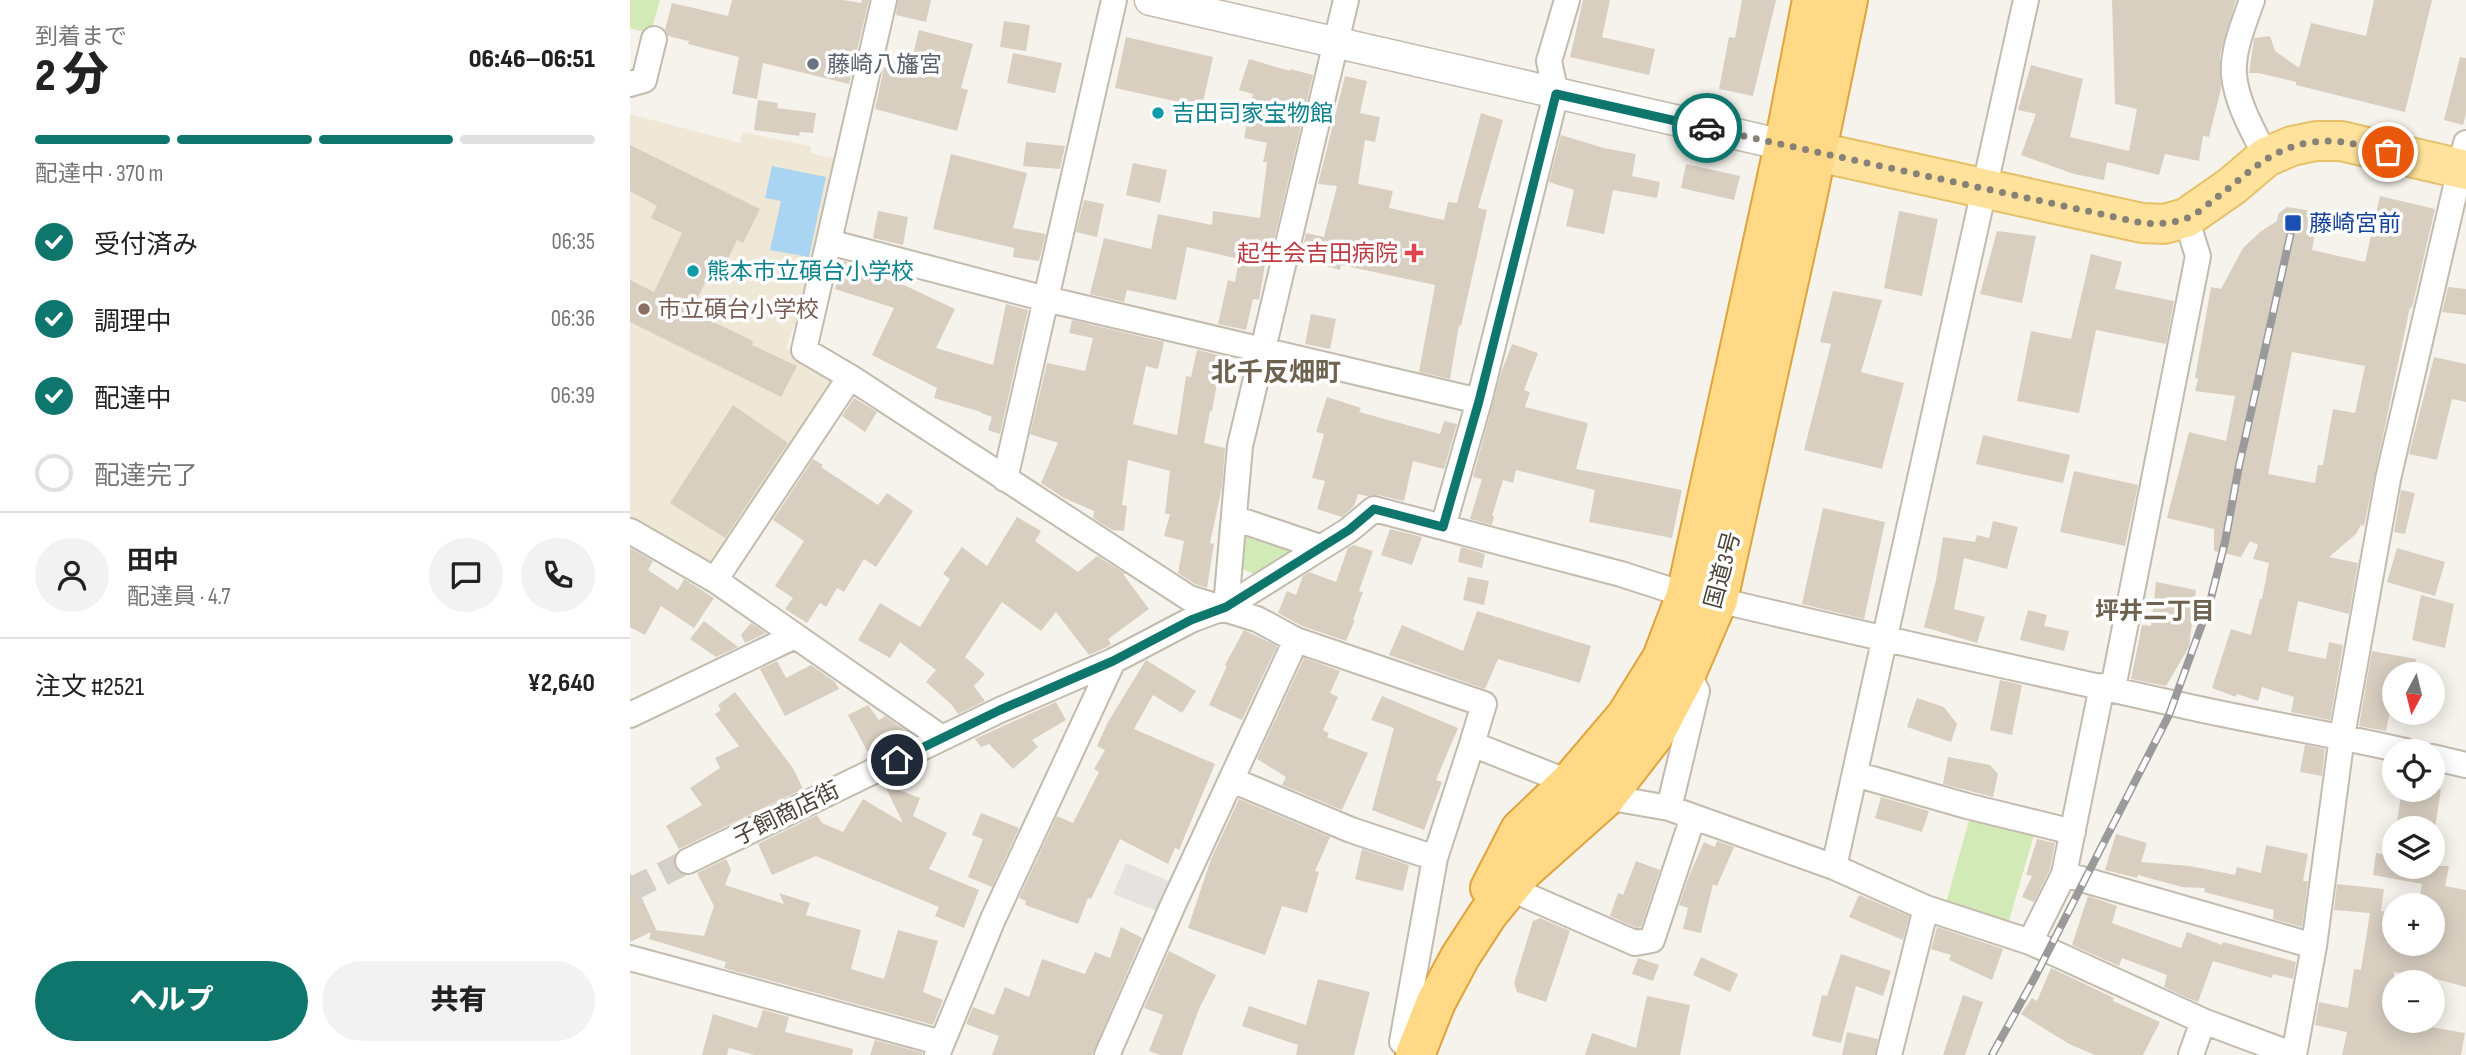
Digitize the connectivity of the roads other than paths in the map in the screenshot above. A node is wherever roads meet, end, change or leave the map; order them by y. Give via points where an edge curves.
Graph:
1 (884, 0) edge
2 (1114, 0) edge
3 (1150, 0) edge
4 (1346, 0) edge
5 (1567, 0) edge
6 (1812, 0) edge
7 (1848, 0) edge
8 (2026, 0) edge
9 (2252, 0) edge
10 (654, 39) dead end
11 (1338, 43) junction
12 (635, 80) edge
13 (1556, 94) junction
14 (1801, 148) junction
15 (2266, 157) junction
16 (2464, 161) edge
17 (1984, 187) junction
18 (2186, 218) junction
19 (829, 242) junction
20 (1046, 299) junction
21 (1263, 351) junction
22 (850, 376) junction
23 (1479, 401) junction
24 (1005, 479) junction
25 (1234, 518) junction
26 (1443, 527) junction
27 (630, 531) edge
28 (1320, 547) junction
29 (715, 580) junction
30 (1702, 598) junction
31 (1226, 607) junction
32 (794, 636) junction
33 (1296, 640) junction
34 (1886, 640) junction
35 (1113, 661) junction
36 (1687, 673) junction
37 (2107, 687) junction
38 (630, 715) edge
39 (2342, 736) junction
40 (942, 738) junction
41 (1472, 744) junction
42 (2382, 746) edge
43 (2445, 760) edge
44 (2466, 765) edge
45 (1855, 774) junction
46 (1232, 780) junction
47 (1569, 783) junction
48 (1606, 797) junction
49 (1669, 808) junction
50 (1693, 817) junction
51 (2073, 832) junction
52 (1435, 858) junction
53 (688, 861) tunnel mouth
54 (1834, 867) junction
55 (2064, 874) junction
56 (1510, 888) junction
57 (1926, 908) junction
58 (2031, 942) junction
59 (2314, 946) junction
60 (630, 958) edge
61 (2203, 1021) junction
62 (939, 1049) edge
63 (1405, 1051) edge
64 (1107, 1055) edge
65 (1889, 1055) edge
66 (2191, 1055) edge
67 (2294, 1055) edge

1 - 19 street
2 - 20 street
3 - 11 street
4 - 11 street
5 - 13 street via 1549,61
6 - 14 highway, 国道3号
7 - 14 highway, 国道3号
8 - 17 street
9 - 15 street via 2239,38 2234,74 2242,108
10 - 12 street
11 - 13 street
11 - 21 street
13 - 14 street
13 - 23 street
14 - 17 main road
14 - 30 highway, 国道3号
15 - 16 main road via 2292,146 2341,141
15 - 18 main road
16 - 39 street via 2388,479
17 - 18 main road via 2142,223
17 - 34 street
18 - 37 street via 2198,256
19 - 20 street
19 - 22 street via 804,350
20 - 21 street
20 - 24 street
21 - 23 street
21 - 25 street via 1240,446
22 - 24 street
22 - 29 street
23 - 26 street
24 - 31 street via 1189,598
25 - 28 street
25 - 31 street
26 - 28 street, 子飼商店街 via 1374,509
26 - 30 street, 子飼商店街
27 - 29 street
28 - 31 street, 子飼商店街
29 - 32 street
30 - 34 street, 子飼商店街
30 - 36 highway, 国道3号
30 - 47 highway, 国道3号 via 1626,716
31 - 33 street
31 - 35 street, 子飼商店街
32 - 38 street
32 - 40 street
33 - 41 street via 1484,704
33 - 46 street
34 - 37 street, 子飼商店街
34 - 45 street
35 - 40 street, 子飼商店街
35 - 62 street via 993,919
36 - 48 highway, 国道3号 via 1654,734
36 - 49 street via 1697,691
37 - 39 street, 子飼商店街
37 - 51 street
39 - 42 street, 子飼商店街
39 - 59 street
40 - 53 street, 子飼商店街
41 - 47 street
41 - 52 street
43 - 44 street
45 - 51 street
45 - 54 street
46 - 52 street via 1351,830
46 - 64 street
47 - 48 street
47 - 63 highway, 国道3号 via 1520,830 1479,909 1442,960
48 - 49 street
48 - 56 highway, 国道3号
49 - 50 street
50 - 54 street
50 - 56 street via 1652,940 1635,943
51 - 55 street
52 - 63 street
54 - 57 street
55 - 58 street
55 - 59 street
56 - 63 highway, 国道3号 via 1460,957
57 - 58 street
57 - 65 street
58 - 61 street
59 - 67 street
60 - 62 street
61 - 66 street
61 - 67 street

